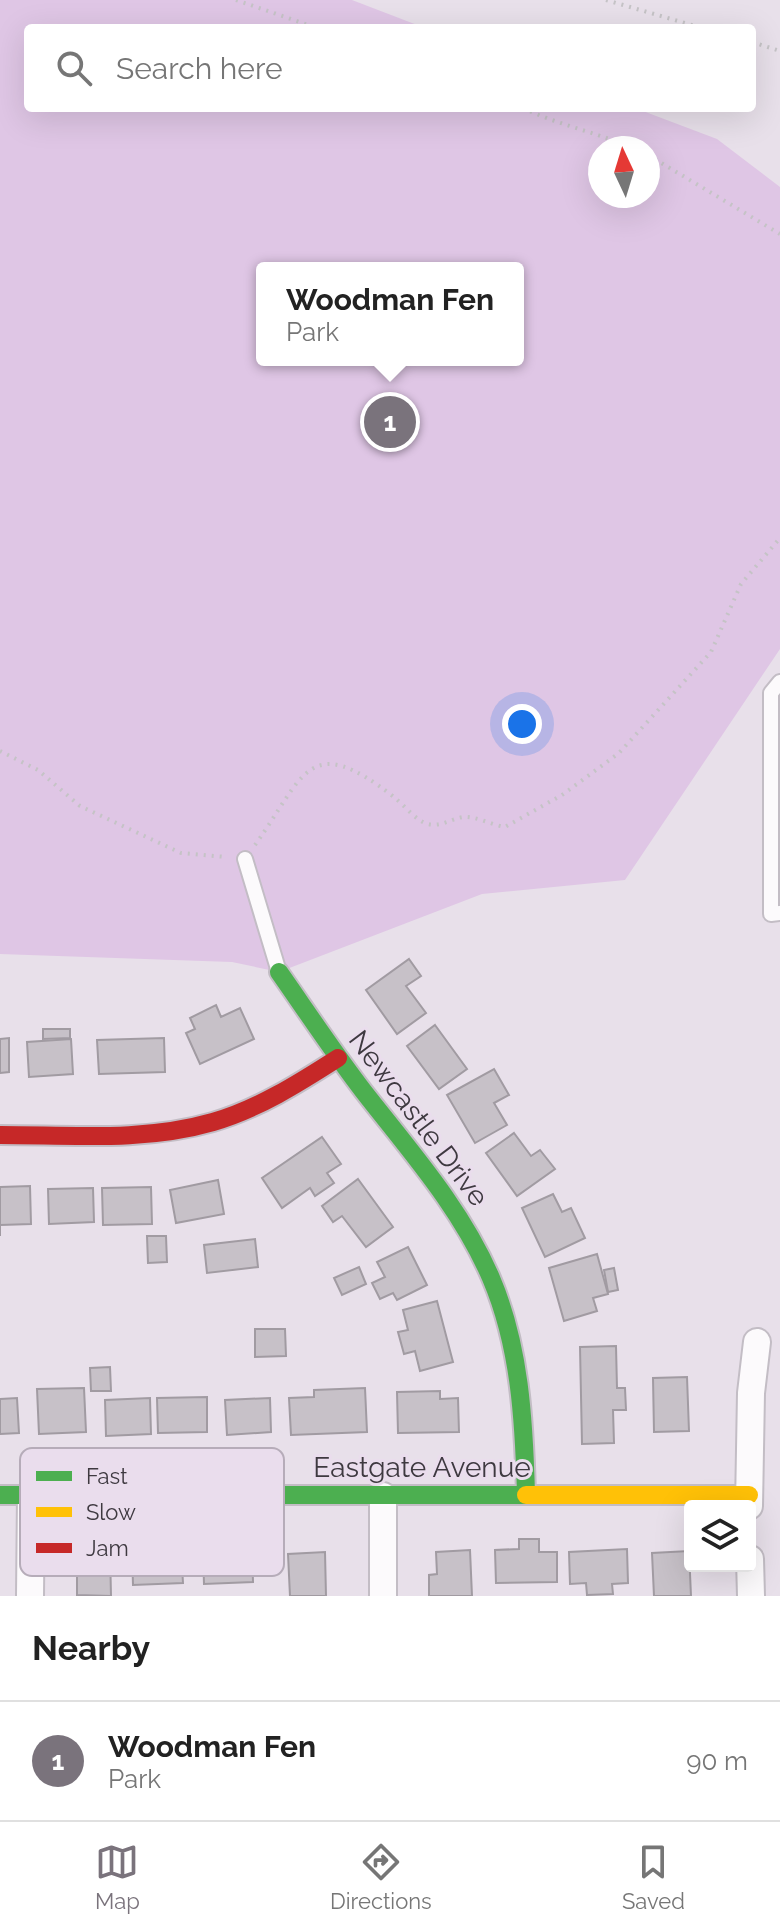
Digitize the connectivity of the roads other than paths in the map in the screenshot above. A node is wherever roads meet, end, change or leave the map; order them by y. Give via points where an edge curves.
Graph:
1 (780, 682) edge
2 (245, 859) road end
3 (780, 913) edge
4 (279, 972) joint
5 (338, 1058) junction
6 (0, 1135) edge
7 (757, 1342) dead end
8 (526, 1494) junction
9 (284, 1496) edge
10 (383, 1496) junction
11 (749, 1500) edge
12 (750, 1572) edge
13 (30, 1576) edge
14 (30, 1596) edge
15 (383, 1596) edge
16 (751, 1596) edge

1 - 3 lane via 771,693 769,784 771,914
2 - 4 lane
4 - 5 street, Newcastle Drive
5 - 6 street via 294,1087 210,1123 128,1134
5 - 8 street, Newcastle Drive via 442,1191 491,1279 520,1392
7 - 11 street
8 - 10 street, Eastgate Avenue
8 - 11 street, Eastgate Avenue
9 - 10 street, Eastgate Avenue
10 - 15 street
12 - 16 street
13 - 14 street

